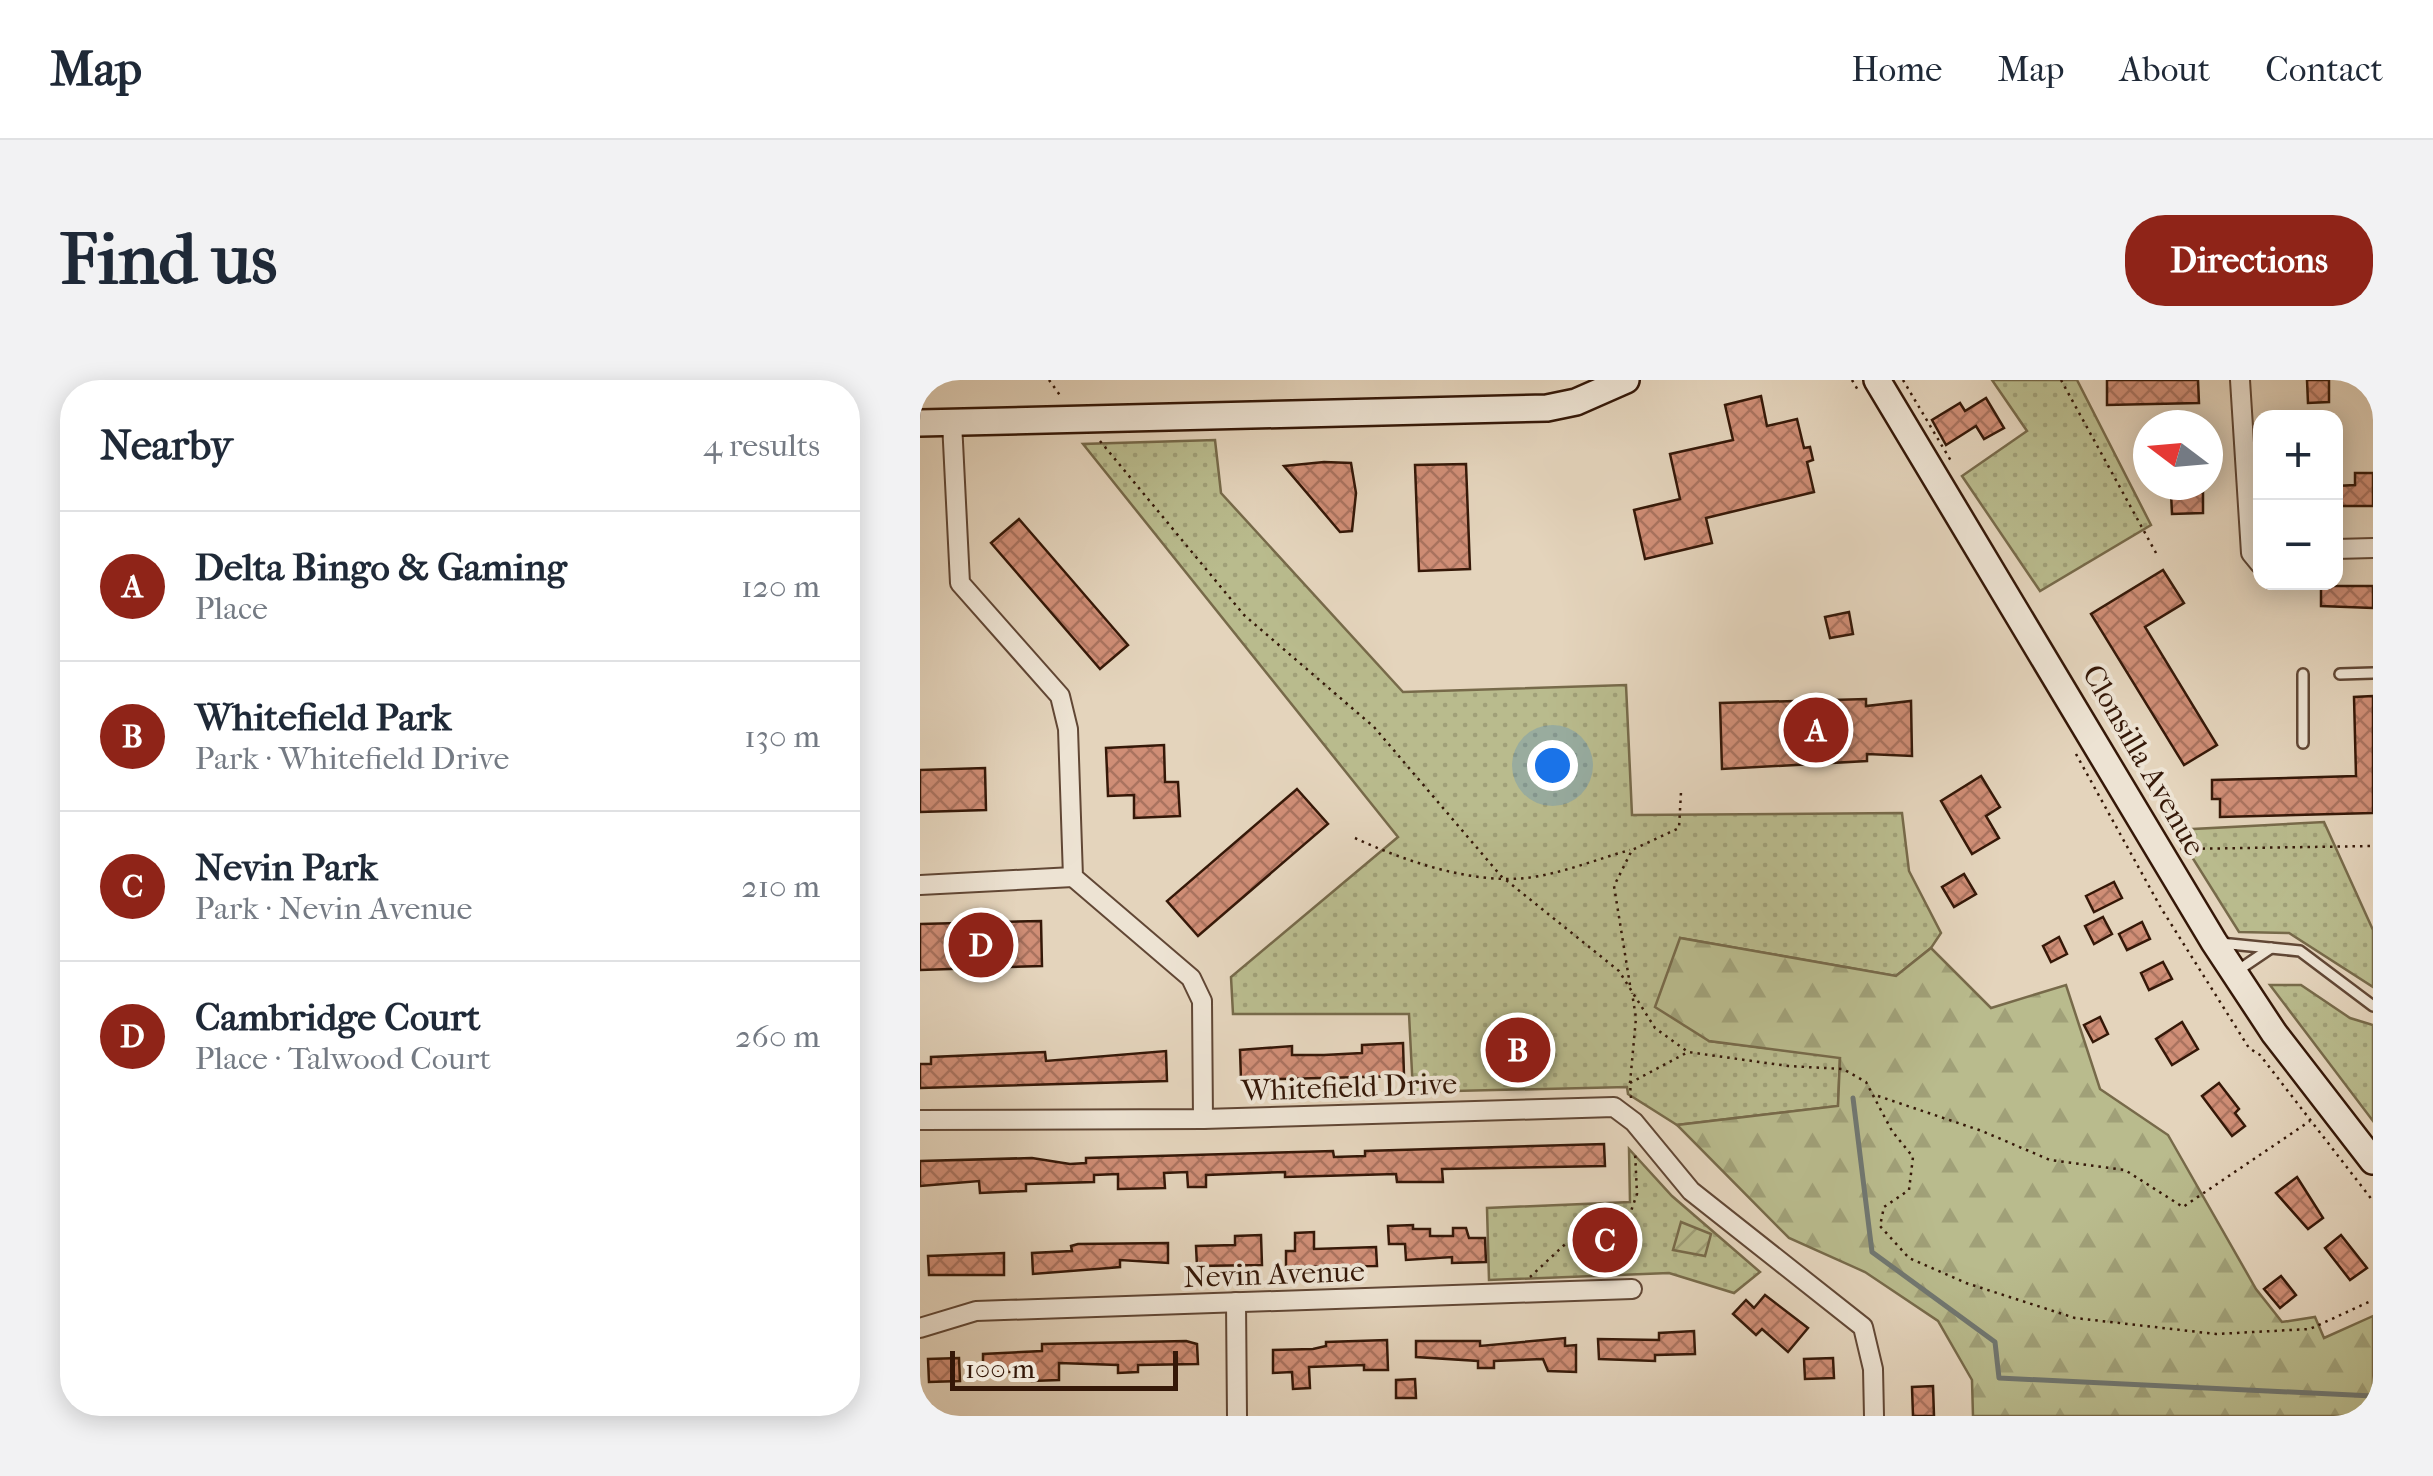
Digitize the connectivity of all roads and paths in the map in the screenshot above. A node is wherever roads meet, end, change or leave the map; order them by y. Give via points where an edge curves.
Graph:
1 (1049, 380) edge
2 (1626, 380) edge
3 (1877, 380) edge
4 (2060, 380) edge
5 (2240, 380) edge
6 (1895, 391) edge
7 (1066, 404) dead end
8 (952, 422) junction
9 (920, 423) edge
10 (1097, 438) dead end
11 (2373, 548) edge
12 (2343, 549) edge
13 (2156, 553) dead end
14 (2253, 555) edge
15 (2373, 673) edge
16 (2302, 674) dead end
17 (2340, 674) dead end
18 (2304, 742) dead end
19 (1681, 792) dead end
20 (1356, 838) dead end
21 (2373, 846) edge
22 (1632, 850) junction
23 (2179, 850) dead end
24 (1501, 876) junction
25 (1073, 877) junction
26 (920, 885) edge
27 (2214, 942) junction
28 (2271, 948) junction
29 (2234, 973) junction
30 (1631, 990) junction
31 (2373, 1006) edge
32 (1688, 1052) junction
33 (1630, 1083) junction
34 (1876, 1095) junction
35 (1203, 1119) junction
36 (920, 1120) edge
37 (2310, 1121) dead end
38 (1634, 1122) junction
39 (2373, 1162) edge
40 (1632, 1290) dead end
41 (1511, 1294) junction
42 (2373, 1300) edge
43 (1236, 1302) junction
44 (920, 1328) edge
45 (1237, 1416) edge
46 (1874, 1416) edge

1 - 7 path
2 - 8 main road via 1547,408
3 - 6 main road, Clonsilla Avenue
4 - 13 path
5 - 14 street
6 - 27 main road, Clonsilla Avenue
8 - 9 main road
8 - 25 street via 960,583 1060,696 1068,729
10 - 24 path via 1244,616 1374,727
11 - 12 street
15 - 17 lane
16 - 18 lane
19 - 22 path via 1678,828
20 - 24 path via 1436,869
21 - 23 path
22 - 24 path via 1525,878
22 - 30 path via 1614,886
24 - 30 path via 1619,970
25 - 26 street
25 - 35 street via 1191,978 1202,1001
27 - 28 lane
27 - 29 main road, Clonsilla Avenue
28 - 29 lane
28 - 31 lane via 2300,951
29 - 39 main road, Clonsilla Avenue
30 - 32 path via 1655,1028
30 - 33 path via 1636,1018
32 - 33 path
32 - 34 path via 1842,1069
33 - 38 path
34 - 37 path via 2050,1160 2125,1170 2183,1207
34 - 42 path via 1913,1157 1909,1190 1884,1206 1880,1226 1908,1258 1966,1283 2074,1318 2216,1334 2310,1330
35 - 36 street, Whitefield Drive
35 - 38 street, Whitefield Drive via 1614,1107
38 - 41 path via 1637,1194 1630,1214 1591,1220
38 - 46 street via 1691,1191 1862,1328
40 - 41 street, Nevin Avenue
41 - 43 street, Nevin Avenue
43 - 44 street, Nevin Avenue via 976,1312
43 - 45 street

